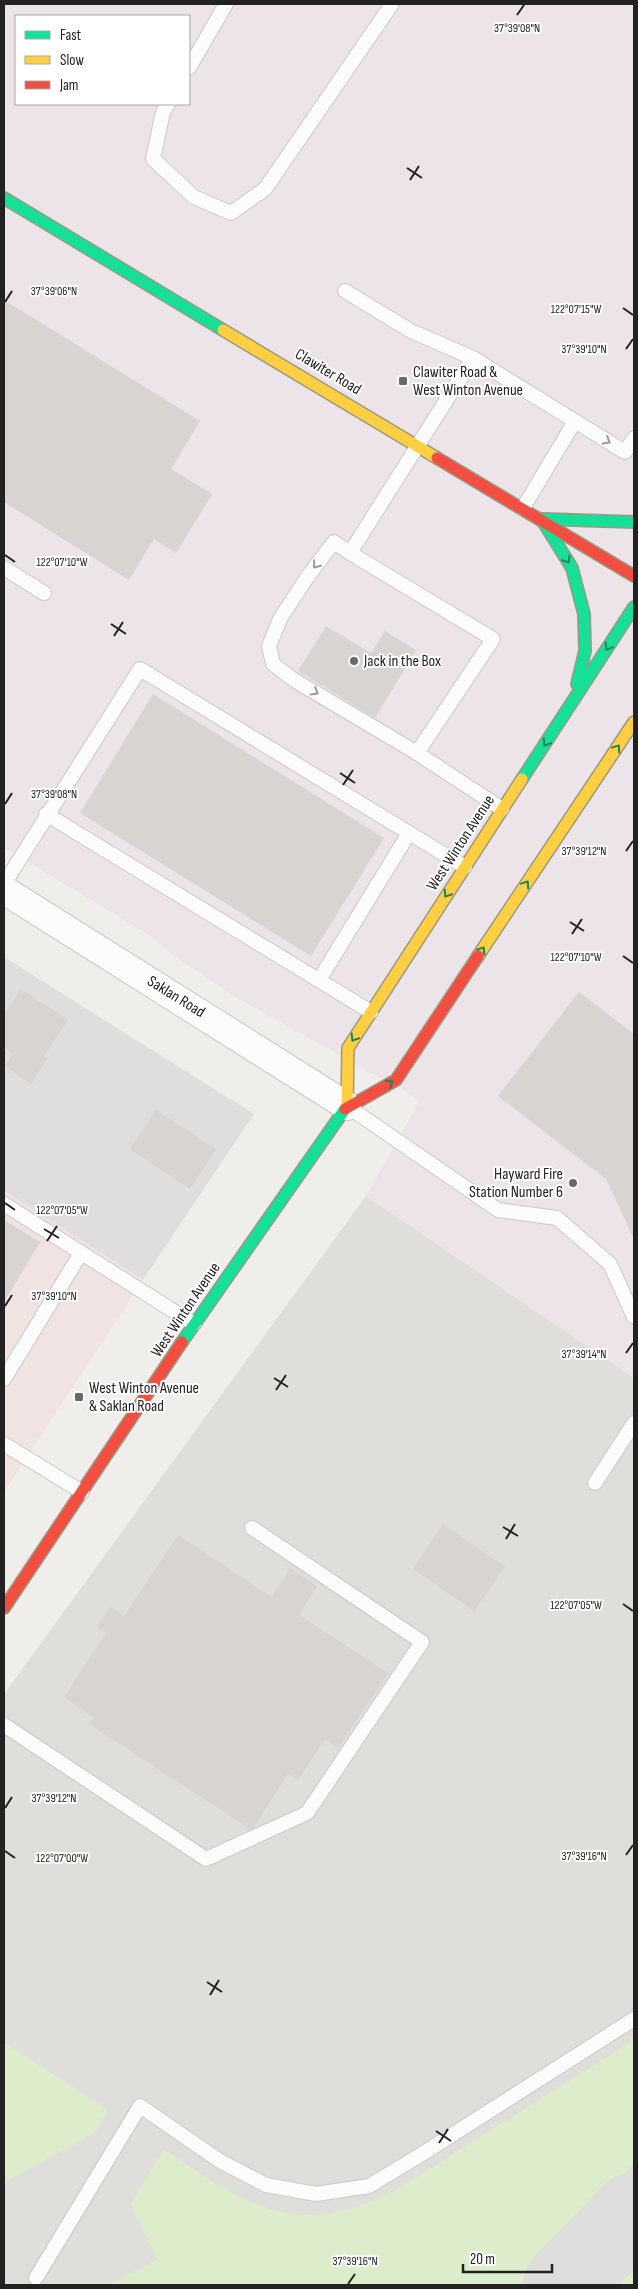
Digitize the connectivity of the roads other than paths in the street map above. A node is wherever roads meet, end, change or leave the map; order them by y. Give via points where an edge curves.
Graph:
1 (226, 4) edge
2 (392, 4) edge
3 (190, 66) edge
4 (167, 105) edge
5 (5, 201) edge
6 (345, 292) dead end
7 (474, 358) junction
8 (575, 421) junction
9 (634, 438) edge
10 (419, 445) junction
11 (523, 508) junction
12 (542, 519) junction
13 (634, 522) edge
14 (350, 552) junction
15 (4, 568) edge
16 (634, 576) edge
17 (44, 593) dead end
18 (634, 607) edge
19 (572, 703) junction
20 (634, 722) edge
21 (417, 753) junction
22 (502, 809) junction
23 (46, 814) junction
24 (410, 833) junction
25 (465, 867) junction
26 (4, 884) edge
27 (4, 890) edge
28 (319, 980) junction
29 (371, 1012) junction
30 (347, 1106) junction
31 (4, 1204) edge
32 (81, 1253) junction
33 (634, 1317) edge
34 (194, 1324) junction
35 (4, 1379) edge
36 (634, 1423) edge
37 (4, 1444) edge
38 (595, 1483) dead end
39 (82, 1492) junction
40 (252, 1528) dead end
41 (4, 1608) edge
42 (4, 1724) edge
43 (634, 2018) edge
44 (36, 2278) dead end

1 - 3 lane
2 - 4 lane via 265,189 231,214 194,197 154,159 163,112
5 - 10 main road, Clawiter Road
6 - 7 lane via 411,331
7 - 8 lane
7 - 10 lane
8 -> 9 lane via 625,452
8 - 11 lane
10 - 11 main road, Clawiter Road
10 - 14 lane
11 - 12 main road, Clawiter Road
12 - 13 main road
12 - 16 main road, Clawiter Road
12 -> 19 main road via 572,568 584,614 585,651
14 - 21 lane via 492,639
14 -> 21 lane via 334,542 308,576 280,619 269,646 273,664 294,680
15 - 17 lane
18 -> 19 main road, West Winton Avenue
19 -> 22 main road, West Winton Avenue
30 -> 20 main road, West Winton Avenue via 396,1080
21 - 22 lane
22 - 25 main road, West Winton Avenue
23 - 24 lane via 140,669
23 - 26 lane
23 - 28 lane
24 - 25 lane
24 - 28 lane
25 -> 29 main road, West Winton Avenue
27 - 30 street, Saklan Road
28 - 29 lane
29 -> 30 main road, West Winton Avenue via 348,1048
30 - 33 lane via 498,1210 557,1218 610,1264
30 - 34 main road, West Winton Avenue
31 - 32 lane
32 - 34 lane
32 - 35 lane
34 - 39 main road, West Winton Avenue
36 - 38 lane
37 - 39 lane
39 - 41 main road, West Winton Avenue
40 - 42 lane via 422,1642 307,1813 206,1859
43 - 44 lane via 368,2186 316,2194 266,2185 220,2161 140,2106

